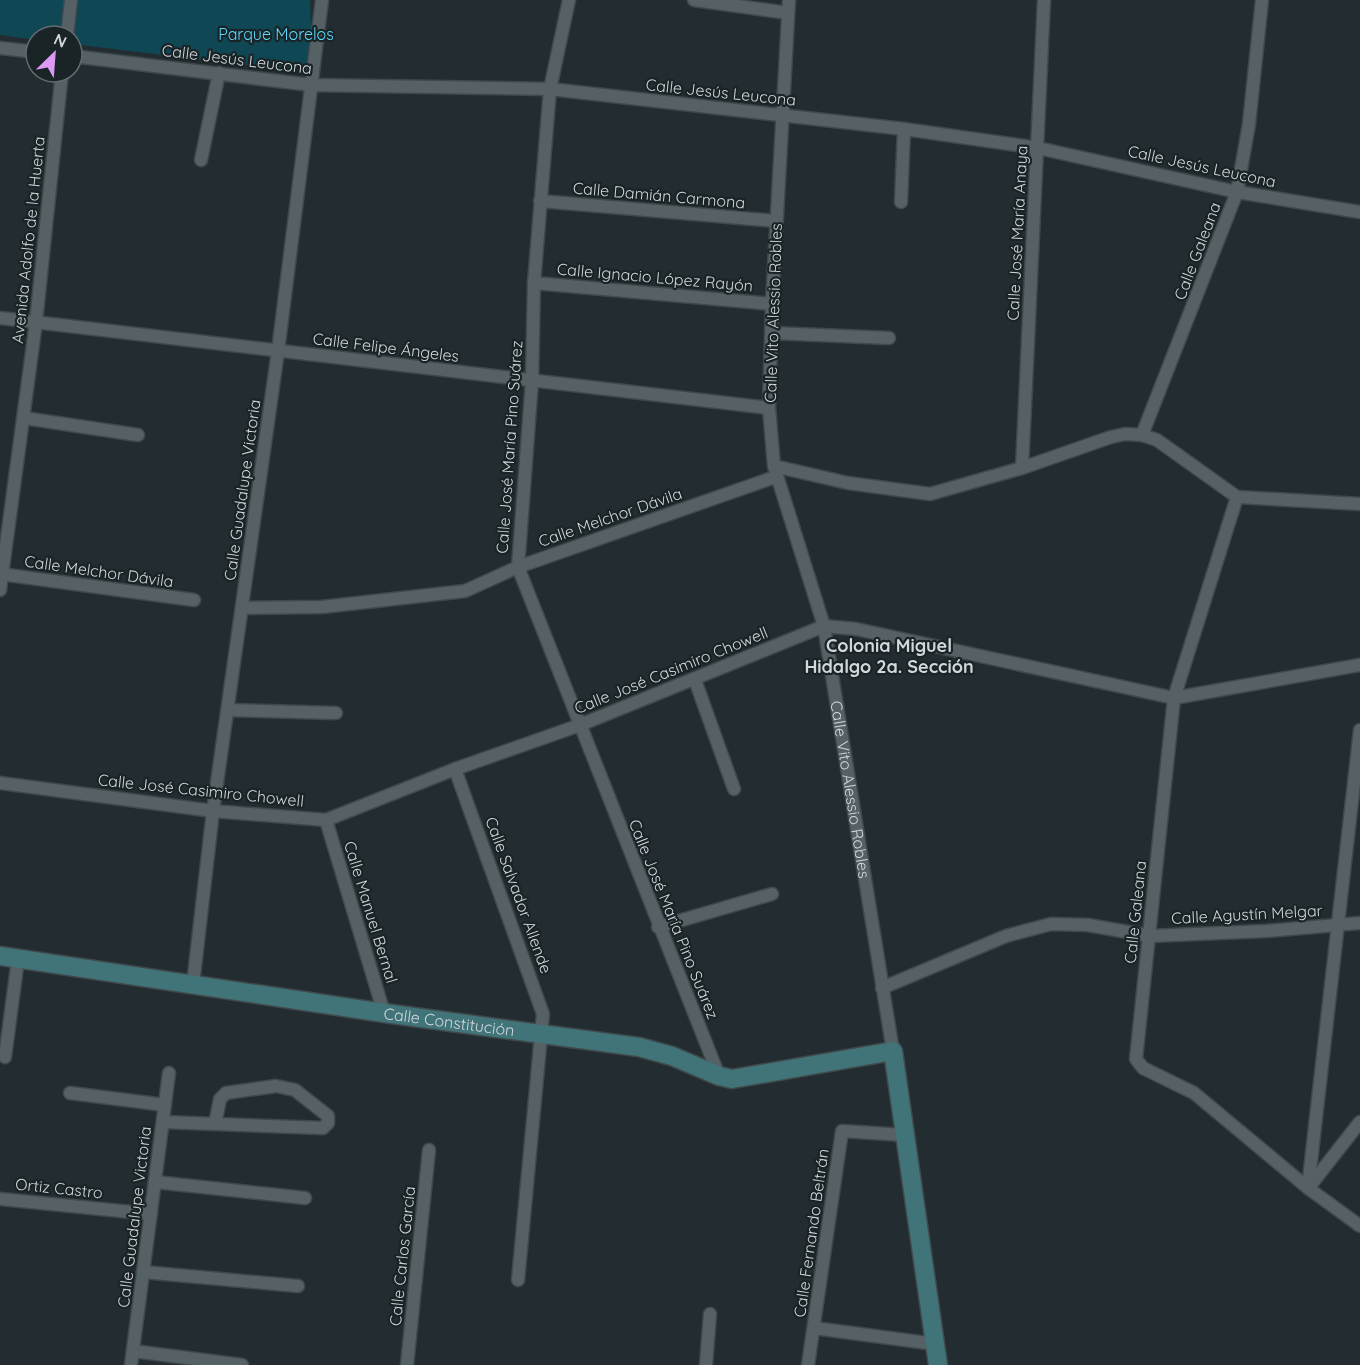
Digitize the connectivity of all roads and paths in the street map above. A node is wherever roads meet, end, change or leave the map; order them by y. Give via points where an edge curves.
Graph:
1 (71, 0) edge
2 (322, 0) edge
3 (569, 0) edge
4 (694, 0) edge
5 (1044, 0) edge
6 (1262, 0) edge
7 (789, 6) edge
8 (68, 24) edge
9 (0, 48) edge
10 (24, 51) edge
11 (84, 57) edge
12 (219, 73) junction
13 (62, 84) edge
14 (311, 85) junction
15 (550, 89) junction
16 (782, 115) junction
17 (904, 129) junction
18 (1038, 148) junction
19 (201, 160) dead end
20 (1237, 192) junction
21 (540, 201) junction
22 (901, 202) dead end
23 (1360, 212) edge
24 (776, 221) junction
25 (534, 283) junction
26 (772, 304) junction
27 (0, 318) edge
28 (36, 322) junction
29 (772, 333) junction
30 (889, 338) dead end
31 (278, 351) junction
32 (532, 381) junction
33 (769, 408) junction
34 (24, 418) junction
35 (138, 435) dead end
36 (1142, 435) junction
37 (1022, 468) junction
38 (775, 471) junction
39 (1237, 497) junction
40 (1360, 504) edge
41 (518, 567) junction
42 (1, 574) edge
43 (0, 590) edge
44 (194, 600) dead end
45 (242, 608) junction
46 (824, 626) junction
47 (1360, 665) edge
48 (695, 680) junction
49 (1174, 698) junction
50 (228, 710) junction
51 (336, 713) dead end
52 (580, 725) junction
53 (1360, 730) edge
54 (455, 769) junction
55 (0, 783) edge
56 (734, 789) dead end
57 (213, 811) junction
58 (326, 820) junction
59 (772, 894) dead end
60 (1360, 922) edge
61 (1339, 925) junction
62 (658, 927) junction
63 (1150, 936) junction
64 (9, 957) edge
65 (193, 984) junction
66 (882, 988) junction
67 (384, 1013) junction
68 (542, 1034) junction
69 (893, 1051) junction
70 (5, 1057) dead end
71 (169, 1073) dead end
72 (719, 1076) junction
73 (70, 1093) dead end
74 (165, 1105) junction
75 (163, 1122) junction
76 (1360, 1122) edge
77 (215, 1124) junction
78 (903, 1135) junction
79 (429, 1150) dead end
80 (155, 1182) junction
81 (1308, 1188) junction
82 (305, 1198) dead end
83 (0, 1199) edge
84 (151, 1215) junction
85 (1360, 1226) edge
86 (144, 1272) junction
87 (518, 1280) dead end
88 (298, 1286) dead end
89 (710, 1314) dead end
90 (814, 1328) junction
91 (935, 1344) junction
92 (133, 1351) junction
93 (131, 1365) edge
94 (242, 1365) edge
95 (408, 1365) edge
96 (706, 1365) edge
97 (808, 1365) edge
98 (938, 1365) edge

1 - 8 street
2 - 14 street, Calle Guadalupe Victoria
3 - 15 street, Calle José María Pino Suárez
4 - 7 street
5 - 18 street, Calle José María Anaya
6 - 20 street, Calle Galeana via 1250,124
7 - 16 street, Calle Vito Alessio Robles
9 - 10 street
11 - 12 street, Calle Jesús Leucona
12 - 14 street, Calle Jesús Leucona
12 - 19 street
13 - 28 street, Avenida Adolfo de la Huerta
14 - 15 street, Calle Jesús Leucona
14 - 31 street, Calle Guadalupe Victoria
15 - 16 street, Calle Jesús Leucona
15 - 21 street, Calle José María Pino Suárez
16 - 17 street, Calle Jesús Leucona
16 - 24 street, Calle Vito Alessio Robles
17 - 18 street, Calle Jesús Leucona
17 - 22 street
18 - 20 street, Calle Jesús Leucona
18 - 37 street, Calle José María Anaya
20 - 23 street, Calle Jesús Leucona
20 - 36 street, Calle Galeana
21 - 24 street, Calle Damián Carmona
21 - 25 street, Calle José María Pino Suárez
24 - 26 street, Calle Vito Alessio Robles
25 - 26 street, Calle Ignacio López Rayón
25 - 32 street, Calle José María Pino Suárez
26 - 29 street, Calle Vito Alessio Robles
27 - 28 street, Calle Felipe Ángeles
28 - 31 street, Calle Felipe Ángeles
28 - 34 street, Avenida Adolfo de la Huerta
29 - 30 street
29 - 33 street, Calle Vito Alessio Robles
31 - 32 street, Calle Felipe Ángeles
31 - 45 street, Calle Guadalupe Victoria
32 - 33 street, Calle Felipe Ángeles
32 - 41 street, Calle José María Pino Suárez
33 - 38 street, Calle Vito Alessio Robles
34 - 35 street
34 - 42 street, Avenida Adolfo de la Huerta
36 - 37 street via 1111,437
36 - 39 street via 1172,450
37 - 38 street via 930,494
38 - 41 street, Calle Melchor Dávila
38 - 46 street, Calle Vito Alessio Robles
39 - 40 street
39 - 49 street, Calle Galeana
41 - 45 street, Calle Melchor Dávila via 465,591 322,607
41 - 52 street, Calle José María Pino Suárez
42 - 43 street, Avenida Adolfo de la Huerta
42 - 44 street, Calle Melchor Dávila
45 - 50 street, Calle Guadalupe Victoria
46 - 48 street, Calle José Casimiro Chowell
46 - 49 street, Calle José Casimiro Chowell via 856,629
46 - 66 street, Calle Vito Alessio Robles
47 - 49 street, Calle José Casimiro Chowell
48 - 52 street, Calle José Casimiro Chowell
48 - 56 street
49 - 63 street, Calle Galeana
50 - 51 street
50 - 57 street, Calle Guadalupe Victoria
52 - 54 street, Calle José Casimiro Chowell
52 - 62 street, Calle José María Pino Suárez
53 - 61 street
54 - 58 street, Calle José Casimiro Chowell
54 - 68 street, Calle Salvador Allende via 542,1008
55 - 57 street, Calle José Casimiro Chowell
57 - 58 street, Calle José Casimiro Chowell
57 - 65 street, Calle Guadalupe Victoria
58 - 67 street, Calle Manuel Bernal
59 - 62 street
60 - 61 street, Calle Agustín Melgar
61 - 63 street, Calle Agustín Melgar
61 - 81 street
62 - 72 street, Calle José María Pino Suárez
63 - 66 street, Calle Agustín Melgar via 1088,925 1051,924 1006,936
63 - 81 street, Calle Galeana via 1136,1059 1143,1068 1194,1093
64 - 65 street, Calle Constitución
64 - 70 street
65 - 67 street, Calle Constitución
66 - 69 street, Calle Vito Alessio Robles
67 - 68 street, Calle Constitución
68 - 72 street, Calle Constitución via 639,1047
68 - 87 street, Calle Salvador Allende
69 - 72 street, Calle Constitución via 732,1079
69 - 78 street, Calle Vito Alessio Robles
71 - 74 street, Calle Guadalupe Victoria
73 - 74 street
74 - 75 street, Calle Guadalupe Victoria
75 - 77 street
75 - 80 street, Calle Guadalupe Victoria
76 - 81 street
77 - 77 street via 323,1128 328,1124 328,1116 295,1090 276,1086 226,1093 220,1099
78 - 90 street, Calle Fernando Beltrán via 842,1131
78 - 91 street, Calle Vito Alessio Robles
79 - 95 street, Calle Carlos García
80 - 82 street
80 - 84 street, Calle Guadalupe Victoria
81 - 85 street, Calle Galeana
83 - 84 street, Ortiz Castro
84 - 86 street, Calle Guadalupe Victoria
86 - 88 street
86 - 92 street, Calle Guadalupe Victoria
89 - 96 street
90 - 91 street
90 - 97 street, Calle Fernando Beltrán
91 - 98 street, Calle Vito Alessio Robles
92 - 93 street, Calle Guadalupe Victoria
92 - 94 street

